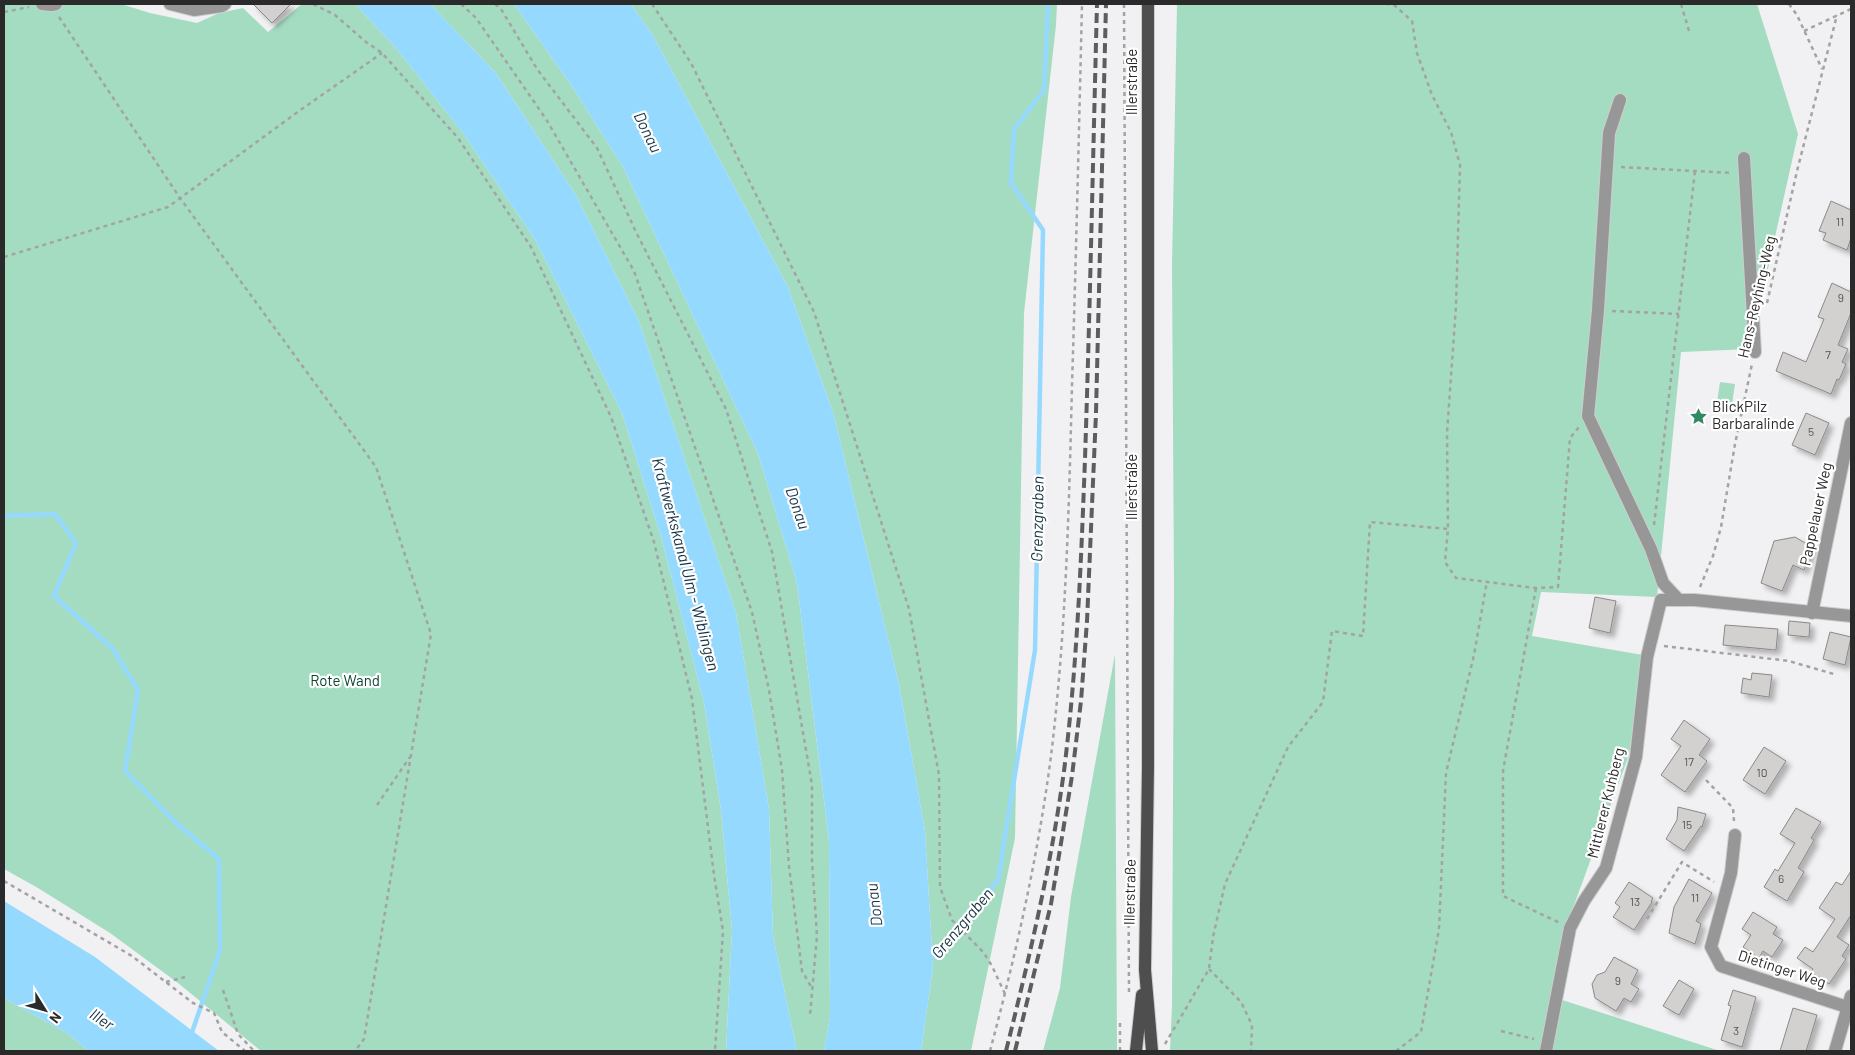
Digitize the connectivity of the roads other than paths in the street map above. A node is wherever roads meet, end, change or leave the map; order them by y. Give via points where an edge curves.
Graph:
1 (170, 4) edge
2 (225, 4) edge
3 (1148, 4) edge
4 (1620, 100) dead end
5 (1744, 158) dead end
6 (1755, 352) road end
7 (1851, 423) edge
8 (1679, 600) junction
9 (1812, 612) junction
10 (1851, 616) edge
11 (1735, 835) road end
12 (1145, 970) junction
13 (1849, 1002) edge
14 (1547, 1047) edge
15 (1136, 1051) edge
16 (1152, 1051) edge
17 (1835, 1051) edge

1 - 2 street via 194,10
3 - 12 main road, Illerstraße
4 - 8 street via 1609,133 1588,416 1652,549 1663,583
5 - 6 street
7 - 9 street, Pappelauer Weg
8 - 9 street
8 - 14 street, Mittlerer Kuhberg via 1661,600 1647,657 1636,756 1606,868 1570,928
9 - 10 street
11 - 13 street, Dietinger Weg via 1731,873 1711,947 1721,966
12 - 15 main road, Illerstraße
12 - 16 main road, Illerstraße
13 - 17 street

